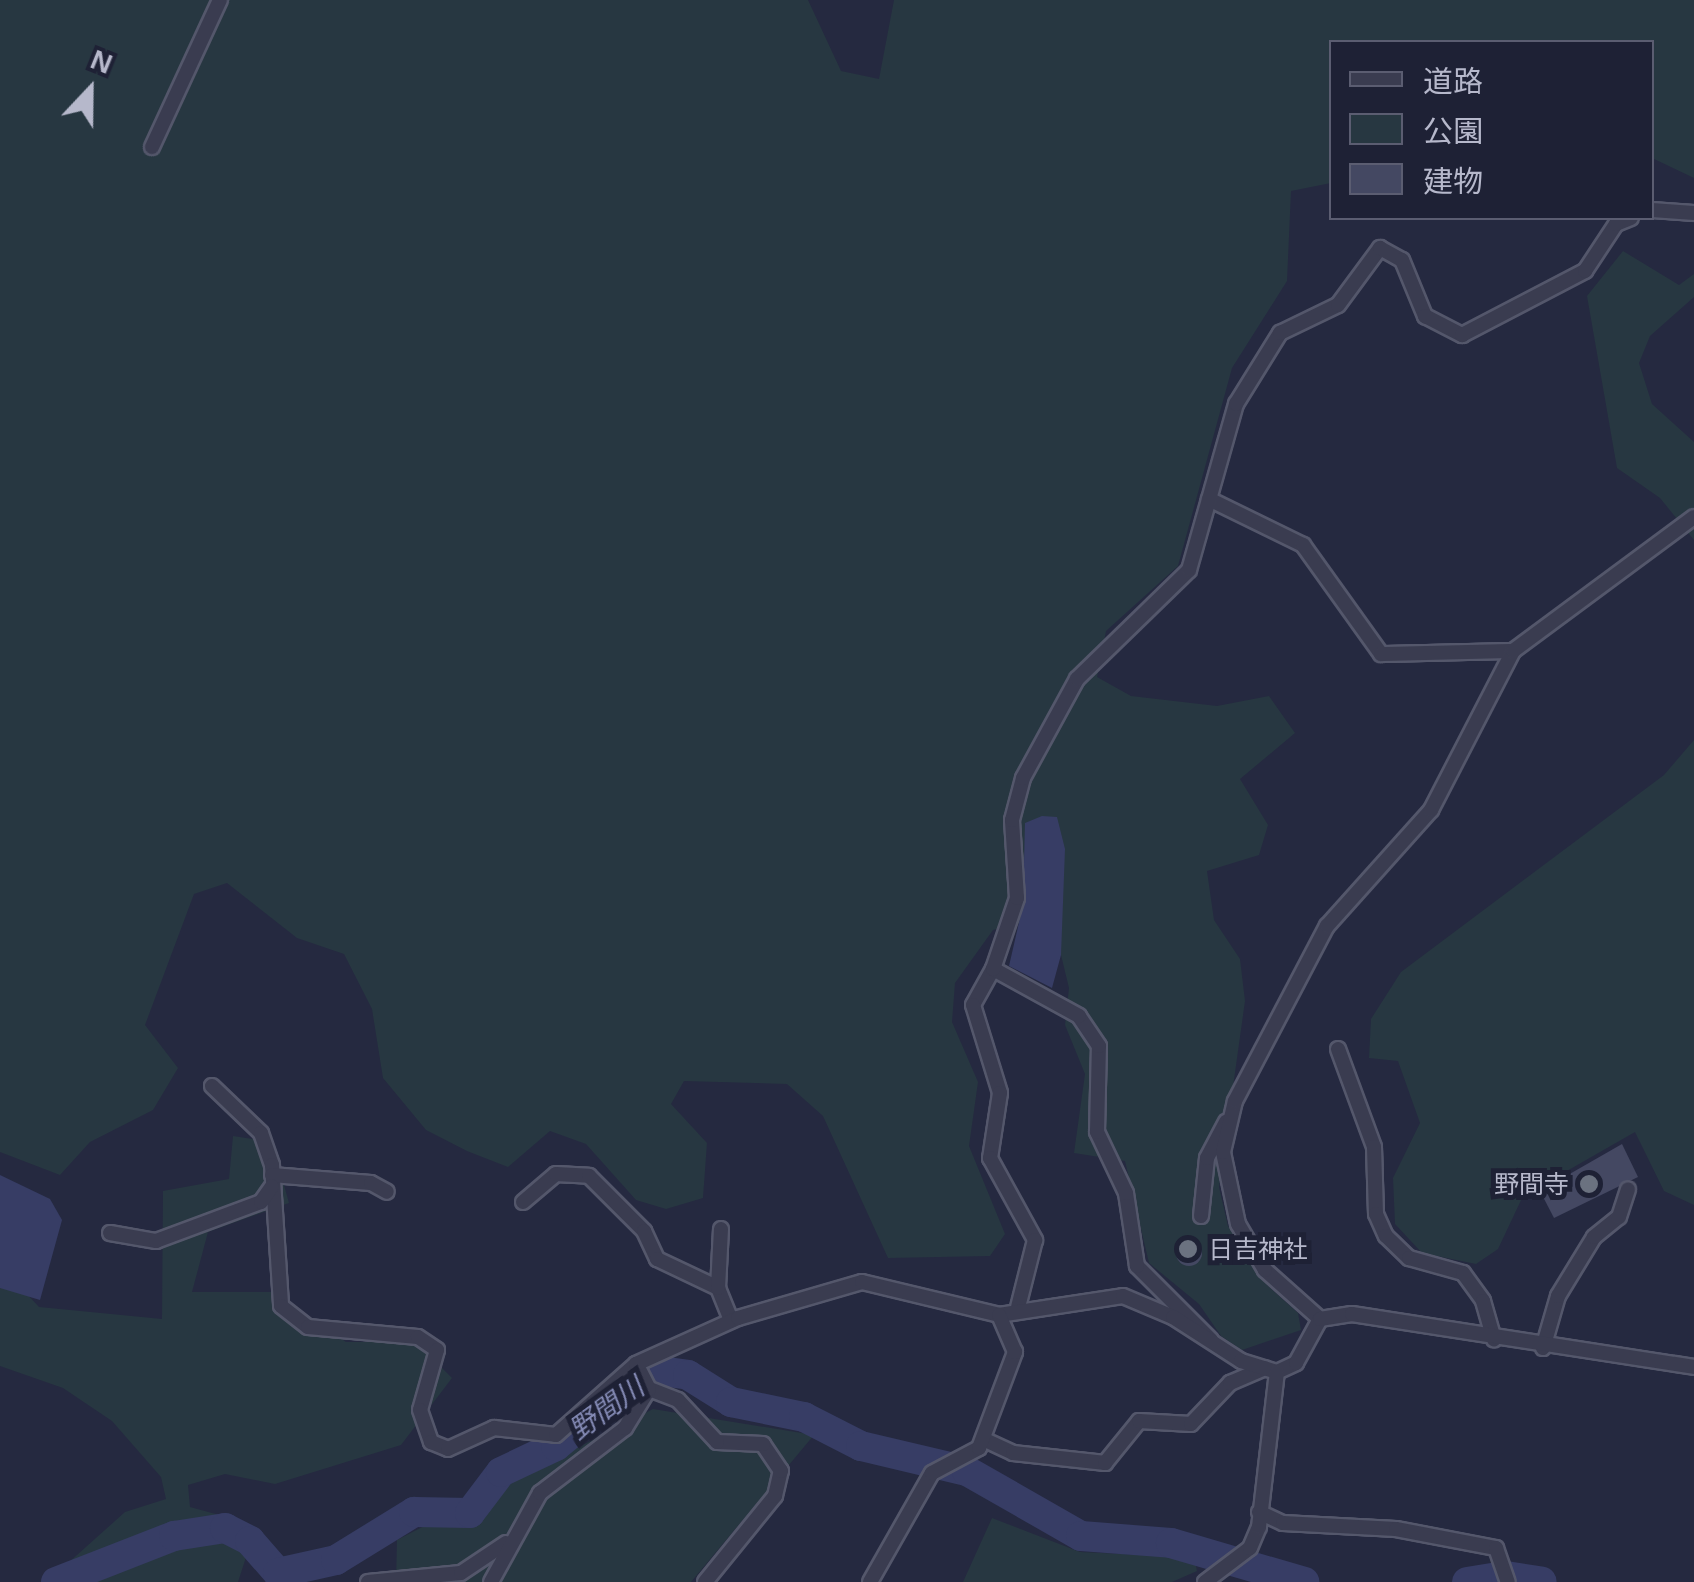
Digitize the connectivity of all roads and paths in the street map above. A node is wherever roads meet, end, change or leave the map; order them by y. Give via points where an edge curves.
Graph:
1 (220, 0) edge
2 (152, 147) dead end
3 (1654, 210) edge
4 (1694, 213) edge
5 (1626, 220) edge
6 (1209, 498) junction
7 (1694, 517) edge
8 (1513, 651) junction
9 (993, 969) junction
10 (1338, 1048) dead end
11 (212, 1086) dead end
12 (1232, 1112) junction
13 (272, 1180) junction
14 (1628, 1189) dead end
15 (387, 1192) dead end
16 (523, 1202) dead end
17 (1201, 1216) dead end
18 (722, 1229) dead end
19 (110, 1233) dead end
20 (718, 1288) junction
21 (1018, 1307) junction
22 (999, 1316) junction
23 (1320, 1319) junction
24 (731, 1321) junction
25 (1494, 1339) junction
26 (1211, 1340) junction
27 (1543, 1348) junction
28 (636, 1364) junction
29 (1694, 1367) edge
30 (1271, 1370) junction
31 (649, 1390) junction
32 (983, 1439) junction
33 (1259, 1512) junction
34 (509, 1540) junction
35 (368, 1582) edge
36 (491, 1582) edge
37 (705, 1582) edge
38 (870, 1582) edge
39 (1205, 1582) edge
40 (1508, 1582) edge

1 - 2 street
3 - 4 street
5 - 6 street via 1616,224 1585,271 1462,336 1425,316 1402,260 1380,248 1338,305 1301,318 1257,363 1212,466
6 - 8 street via 1303,545 1381,654
6 - 9 street via 1189,570 1077,679 1023,778 1012,820 1017,898
7 - 8 street
8 - 12 street via 1431,810 1328,926
9 - 21 street via 973,1005 1000,1093 990,1158 1035,1240
9 - 26 street via 1079,1016 1099,1046 1098,1132 1126,1193 1137,1266
10 - 25 street via 1374,1147 1376,1214 1386,1236 1409,1258 1463,1273 1484,1301
11 - 13 street via 260,1133
12 - 17 street via 1208,1158
12 - 23 street via 1223,1152 1238,1224 1265,1270
13 - 15 street via 371,1183
13 - 19 street via 261,1202 156,1241
13 - 28 street via 281,1306 308,1327 418,1337 437,1350 420,1410 431,1442 448,1449 494,1428 556,1435
14 - 27 street via 1619,1217 1594,1237 1558,1296
16 - 20 street via 556,1174 590,1176 644,1231 657,1259
18 - 20 street
20 - 24 street
21 - 22 street
21 - 26 street via 1122,1296
22 - 24 street via 862,1282
22 - 32 street via 1014,1352
23 - 25 street via 1352,1314
23 - 30 street via 1296,1363
24 - 28 street
25 - 27 street
26 - 30 street
27 - 29 street
28 - 31 street
30 - 32 street via 1230,1382 1191,1424 1139,1421 1105,1462 1014,1453
30 - 33 street
31 - 34 street via 625,1428 540,1493
31 - 37 street via 678,1400 717,1442 762,1444 781,1471 775,1496
32 - 38 street via 932,1473
33 - 39 street via 1250,1548
33 - 40 street via 1283,1523 1360,1524 1496,1548
34 - 35 street via 461,1573
34 - 36 street

